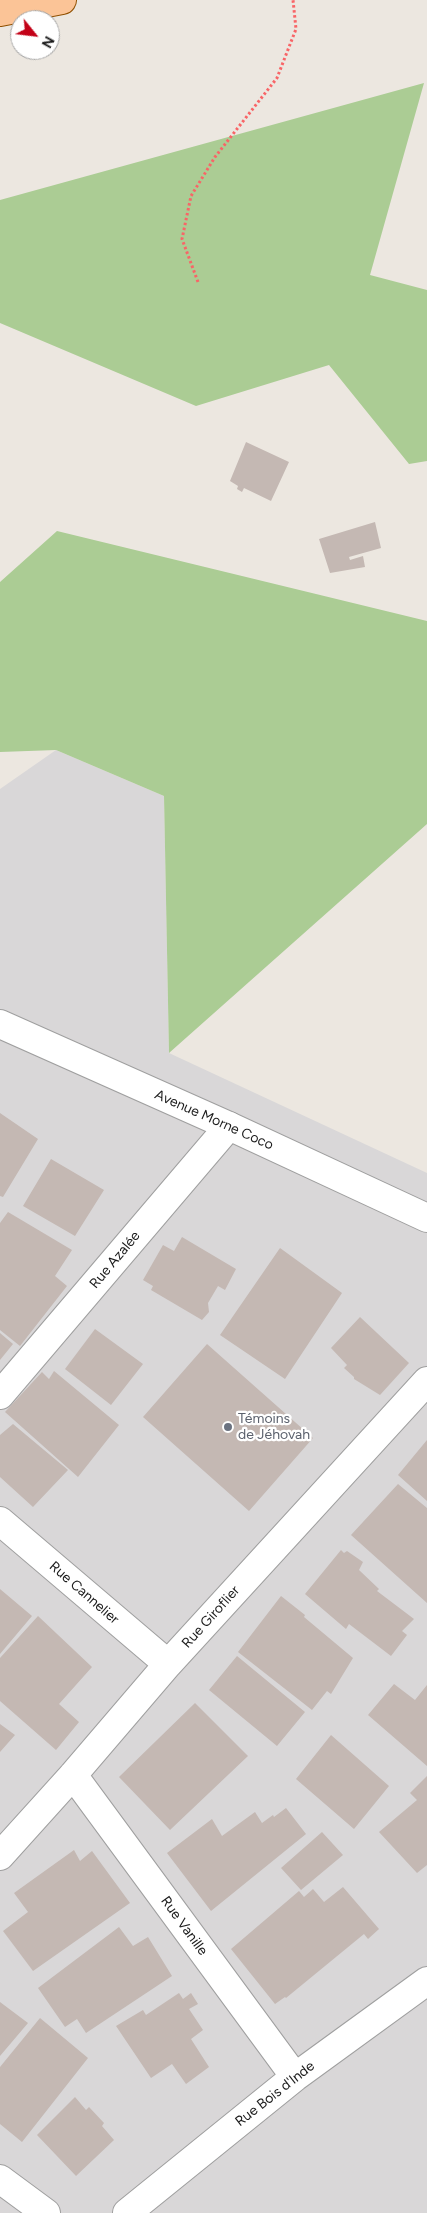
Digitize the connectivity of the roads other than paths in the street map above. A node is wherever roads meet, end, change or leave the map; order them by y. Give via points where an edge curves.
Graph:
1 (62, 0) edge
2 (0, 12) edge
3 (0, 1024) edge
4 (229, 1126) junction
5 (427, 1218) edge
6 (427, 1381) edge
7 (0, 1395) edge
8 (0, 1521) edge
9 (168, 1664) junction
10 (73, 1775) junction
11 (3, 1848) edge
12 (427, 1980) edge
13 (295, 2077) junction
14 (0, 2179) edge
15 (46, 2213) edge
16 (127, 2213) edge

1 - 2 main road
3 - 4 street, Avenue Morne Coco
4 - 5 street, Avenue Morne Coco
4 - 7 street, Rue Azalée
6 - 9 street, Rue Giroflier
8 - 9 street, Rue Cannelier
9 - 10 street, Rue Giroflier
10 - 11 street, Rue Giroflier
10 - 13 street, Rue Vanille
12 - 13 street, Rue Bois d'Inde
13 - 16 street, Rue Bois d'Inde
14 - 15 street

